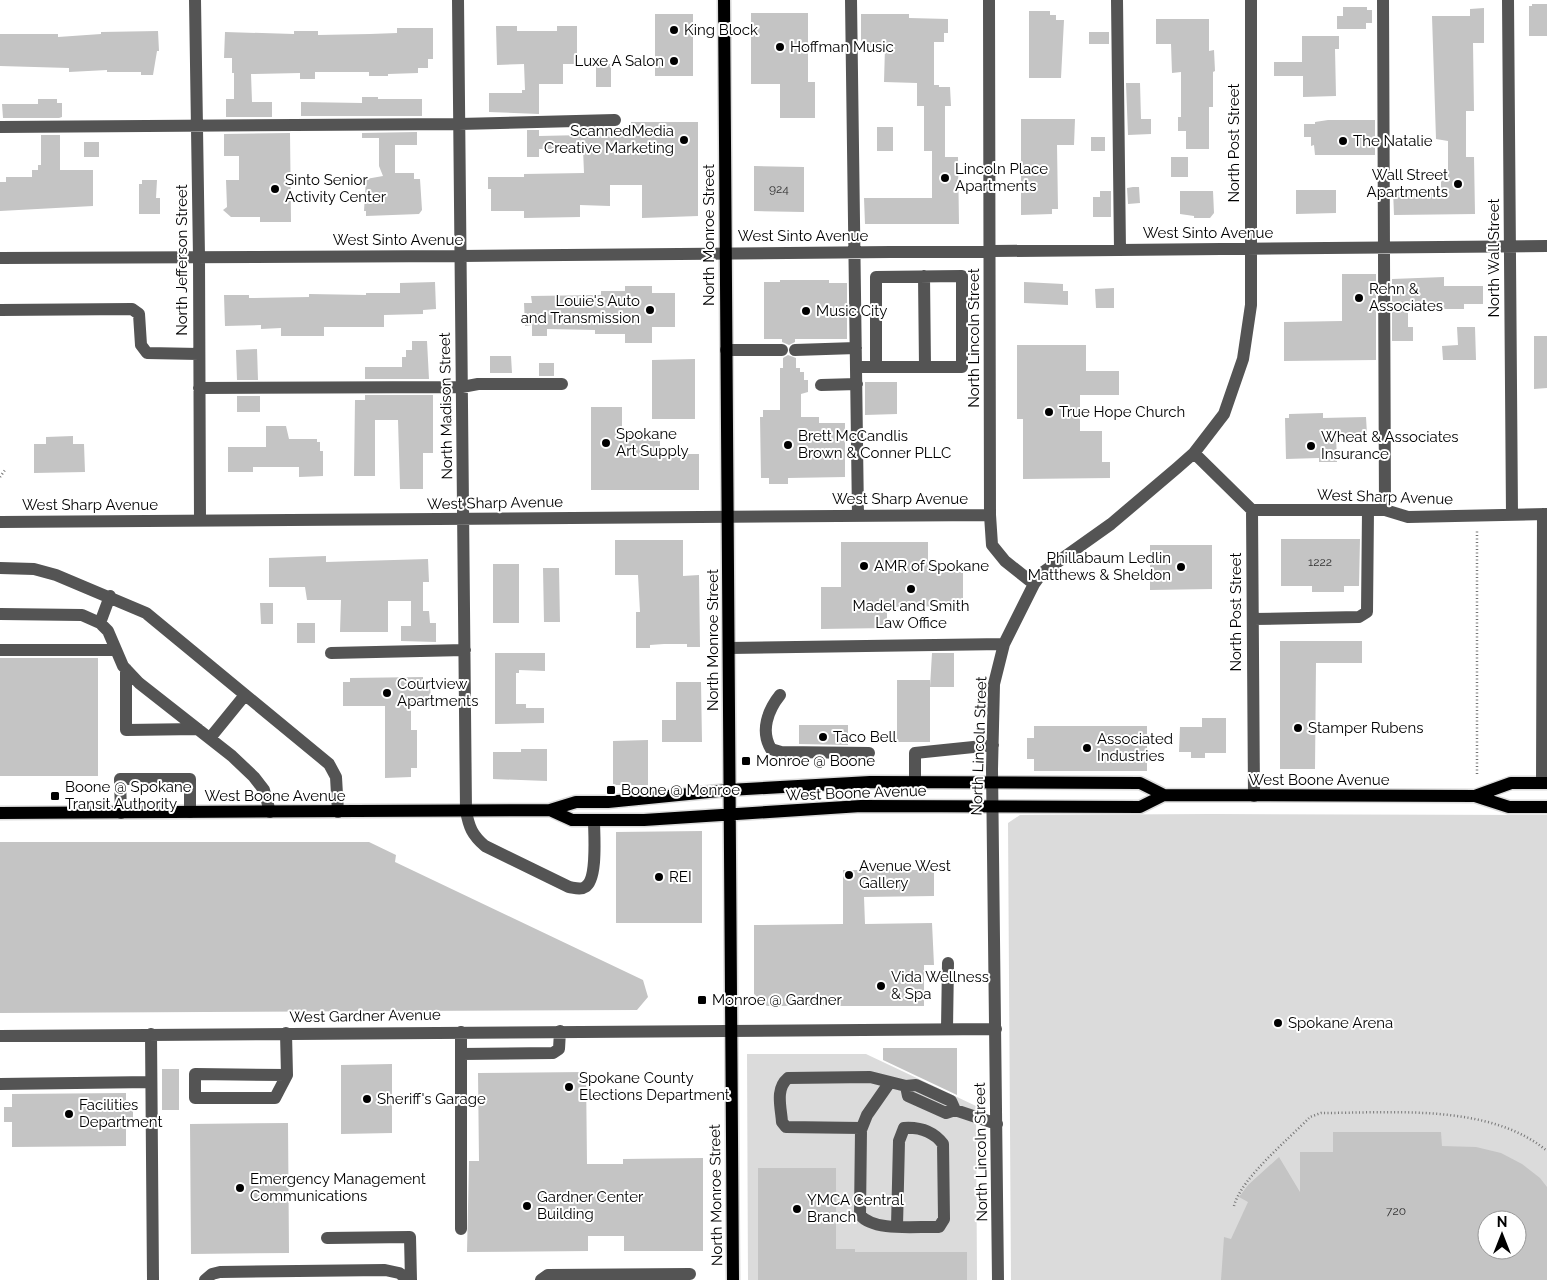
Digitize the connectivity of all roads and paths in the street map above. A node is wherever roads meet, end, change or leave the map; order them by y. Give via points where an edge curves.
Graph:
1 (195, 0) edge
2 (458, 0) edge
3 (724, 0) edge
4 (851, 0) edge
5 (989, 0) edge
6 (1117, 0) edge
7 (1250, 0) edge
8 (1383, 0) edge
9 (1508, 0) edge
10 (615, 120) dead end
11 (459, 124) junction
12 (197, 126) junction
13 (0, 127) edge
14 (1510, 246) junction
15 (1547, 246) edge
16 (1384, 248) junction
17 (1120, 250) junction
18 (1250, 250) junction
19 (991, 251) junction
20 (855, 252) junction
21 (725, 253) junction
22 (460, 256) junction
23 (199, 257) junction
24 (0, 258) edge
25 (924, 276) junction
26 (856, 277) junction
27 (876, 277) junction
28 (0, 310) edge
29 (856, 348) junction
30 (726, 350) junction
31 (199, 354) junction
32 (856, 367) junction
33 (876, 367) junction
34 (925, 367) junction
35 (562, 384) dead end
36 (857, 384) junction
37 (821, 385) dead end
38 (462, 387) junction
39 (199, 388) junction
40 (1194, 453) junction
41 (5, 470) dead end
42 (0, 477) edge
43 (1252, 510) junction
44 (1368, 510) junction
45 (1385, 510) junction
46 (1545, 514) edge
47 (990, 515) junction
48 (1512, 515) junction
49 (728, 516) junction
50 (858, 516) junction
51 (200, 520) junction
52 (464, 520) junction
53 (0, 522) edge
54 (1477, 531) dead end
55 (0, 568) edge
56 (1034, 584) junction
57 (110, 596) junction
58 (0, 614) edge
59 (1253, 619) junction
60 (100, 623) junction
61 (1004, 644) junction
62 (729, 648) junction
63 (0, 650) edge
64 (115, 650) junction
65 (465, 650) junction
66 (331, 653) dead end
67 (126, 669) junction
68 (245, 695) junction
69 (780, 695) dead end
70 (198, 729) junction
71 (210, 738) junction
72 (993, 745) junction
73 (869, 753) dead end
74 (1477, 774) dead end
75 (915, 782) junction
76 (992, 782) junction
77 (1545, 782) edge
78 (729, 790) junction
79 (1164, 795) junction
80 (1254, 796) junction
81 (1475, 796) junction
82 (992, 806) junction
83 (1547, 807) edge
84 (550, 810) junction
85 (466, 811) junction
86 (121, 812) junction
87 (190, 812) junction
88 (270, 812) junction
89 (338, 812) junction
90 (0, 813) edge
91 (729, 815) junction
92 (594, 820) junction
93 (948, 963) dead end
94 (947, 1029) junction
95 (996, 1029) junction
96 (731, 1030) junction
97 (560, 1031) junction
98 (461, 1032) junction
99 (286, 1033) junction
100 (151, 1034) junction
101 (0, 1036) edge
102 (461, 1054) junction
103 (287, 1075) junction
104 (152, 1082) junction
105 (890, 1082) junction
106 (0, 1084) edge
107 (997, 1124) junction
108 (861, 1128) junction
109 (1547, 1150) edge
110 (1234, 1206) dead end
111 (896, 1226) junction
112 (461, 1229) dead end
113 (327, 1238) dead end
114 (690, 1274) dead end
115 (385, 1275) edge
116 (153, 1280) edge
117 (205, 1280) edge
118 (410, 1280) edge
119 (541, 1280) edge
120 (733, 1280) edge
121 (998, 1280) edge

1 - 12 street, North Jefferson Street
2 - 11 street, North Madison Street
3 - 21 main road, North Monroe Street
4 - 20 street
5 - 19 street, North Lincoln Street
6 - 17 street
7 - 18 street, North Post Street
8 - 16 street
9 - 14 street, North Wall Street
10 - 11 street
11 - 12 street
11 - 22 street, North Madison Street
12 - 13 street
12 - 23 street, North Jefferson Street
14 - 15 street, West Sinto Avenue
14 - 16 street, West Sinto Avenue
14 - 48 street, North Wall Street
16 - 18 street, West Sinto Avenue
16 - 45 street
17 - 18 street, West Sinto Avenue
17 - 19 street, West Sinto Avenue
18 - 40 street, North Post Street via 1250,305 1243,359 1224,414
19 - 20 street, West Sinto Avenue
19 - 47 street, North Lincoln Street
20 - 21 street, West Sinto Avenue
20 - 26 street
21 - 22 street, West Sinto Avenue
21 - 30 main road, North Monroe Street
22 - 23 street, West Sinto Avenue
22 - 38 street, North Madison Street
23 - 24 street, West Sinto Avenue
23 - 31 street, North Jefferson Street
25 - 27 street
25 - 34 street
25 - 34 street via 962,276 962,367
26 - 27 street
26 - 29 street
27 - 33 street
28 - 31 street via 132,309 139,314 141,345 147,353
29 - 30 street
29 - 32 street
30 - 49 main road, North Monroe Street
31 - 39 street, North Jefferson Street
32 - 33 street
32 - 36 street
33 - 34 street
35 - 38 street via 478,384
36 - 37 street
36 - 50 street
38 - 39 street
38 - 52 street, North Madison Street
39 - 51 street, North Jefferson Street
40 - 43 street
40 - 56 street, North Post Street via 1111,524 1042,572
41 - 42 path
43 - 44 street, West Sharp Avenue
43 - 59 street, North Post Street
44 - 45 street, West Sharp Avenue
44 - 59 street via 1367,612 1359,617
45 - 48 street, West Sharp Avenue via 1408,517
46 - 48 street, West Sharp Avenue
46 - 77 street
47 - 50 street, West Sharp Avenue
47 - 56 street, North Lincoln Street via 992,545 1005,561
49 - 50 street, West Sharp Avenue
49 - 52 street, West Sharp Avenue
49 - 62 main road, North Monroe Street
51 - 52 street, West Sharp Avenue
51 - 53 street, West Sharp Avenue
52 - 65 street, North Madison Street
54 - 74 path
55 - 57 street via 34,569
56 - 61 street, North Lincoln Street
57 - 60 street
57 - 68 street via 146,613
58 - 60 street via 82,615
59 - 80 street, North Post Street
60 - 64 street via 108,631
61 - 62 street
61 - 72 street, North Lincoln Street via 994,684
62 - 78 main road, North Monroe Street
63 - 64 street
64 - 67 street
65 - 66 street
65 - 85 street, North Madison Street
67 - 70 street
67 - 70 street via 126,730
68 - 71 street
68 - 89 street via 329,764 336,777
69 - 73 street via 772,704 767,718 767,742 771,749 781,752
70 - 71 street
71 - 88 street via 260,784
72 - 75 street via 915,753
72 - 76 street, North Lincoln Street
75 - 76 main road, West Boone Avenue
75 - 78 main road, West Boone Avenue
76 - 79 main road, West Boone Avenue via 1140,783
76 - 82 street, North Lincoln Street
77 - 81 main road, West Boone Avenue via 1511,782
78 - 84 main road, West Boone Avenue via 635,800 576,802
78 - 91 main road, North Monroe Street
79 - 80 main road, West Boone Avenue
79 - 82 main road, West Boone Avenue via 1140,807
80 - 81 main road, West Boone Avenue
81 - 83 main road, West Boone Avenue via 1509,807
82 - 91 main road, West Boone Avenue via 820,808
82 - 95 street, North Lincoln Street
84 - 85 main road, West Boone Avenue
84 - 92 main road, West Boone Avenue via 572,820
85 - 89 main road, West Boone Avenue
85 - 92 street, North Madison Street via 469,828 485,846 579,889 591,882 594,872
86 - 87 main road, West Boone Avenue
86 - 87 street via 120,779 190,779
86 - 90 main road, West Boone Avenue
87 - 88 main road, West Boone Avenue
88 - 89 main road, West Boone Avenue
91 - 92 main road, West Boone Avenue
91 - 96 main road, North Monroe Street
93 - 94 street
94 - 95 street, West Gardner Avenue
94 - 96 street, West Gardner Avenue
95 - 107 street, North Lincoln Street
96 - 97 street, West Gardner Avenue
96 - 120 main road, North Monroe Street
97 - 98 street, West Gardner Avenue
97 - 102 street via 559,1049 553,1053
98 - 99 street, West Gardner Avenue
98 - 102 street
99 - 100 street, West Gardner Avenue
99 - 103 street
100 - 101 street, West Gardner Avenue
100 - 104 street
102 - 112 street
103 - 103 street via 195,1074 195,1098 275,1098
104 - 106 street
104 - 116 street
105 - 107 street via 906,1086 908,1096 946,1113 955,1110
105 - 108 street
105 - 108 street via 870,1077 788,1078 782,1083 782,1122 786,1127
107 - 121 street, North Lincoln Street
108 - 111 street via 860,1215 866,1222
109 - 110 path via 1529,1138 1470,1117 1441,1113 1321,1113 1310,1117 1246,1181
111 - 111 street via 939,1227 944,1218 943,1144 936,1134 916,1127 904,1128 899,1141
113 - 118 street via 410,1238
114 - 119 street via 548,1275
115 - 117 street via 220,1272
115 - 118 street via 399,1273

